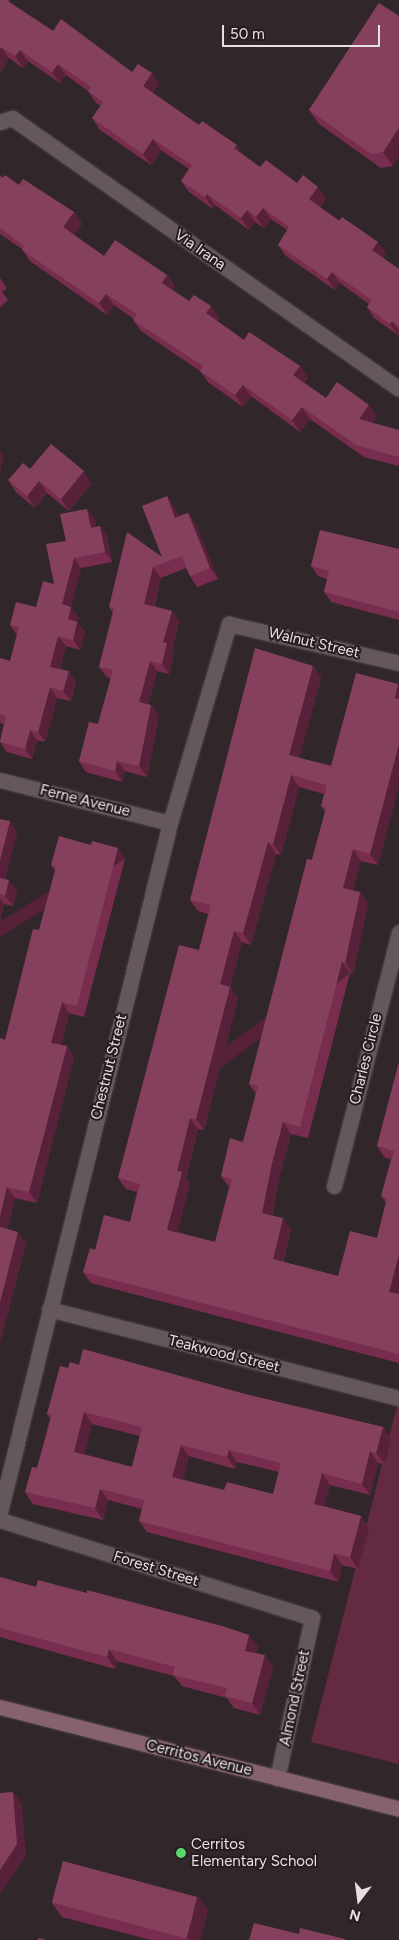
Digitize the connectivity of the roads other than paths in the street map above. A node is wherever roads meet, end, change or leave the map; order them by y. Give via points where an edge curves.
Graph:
1 (0, 122) edge
2 (399, 389) edge
3 (229, 624) joint
4 (399, 663) edge
5 (0, 780) edge
6 (170, 823) junction
7 (399, 932) edge
8 (334, 1186) dead end
9 (49, 1309) junction
10 (399, 1398) edge
11 (0, 1512) edge
12 (0, 1520) edge
13 (312, 1618) joint
14 (0, 1707) edge
15 (277, 1778) junction
16 (399, 1809) edge

1 - 2 street, Via Irana via 12,118
3 - 4 street, Walnut Street
3 - 6 street, Chestnut Street
5 - 6 street, Ferne Avenue
6 - 9 street, Chestnut Street
7 - 8 street, Charles Circle
9 - 10 street, Teakwood Street
9 - 11 street, Chestnut Street
12 - 13 street, Forest Street
13 - 15 street, Almond Street
14 - 15 main road, Cerritos Avenue
15 - 16 main road, Cerritos Avenue

